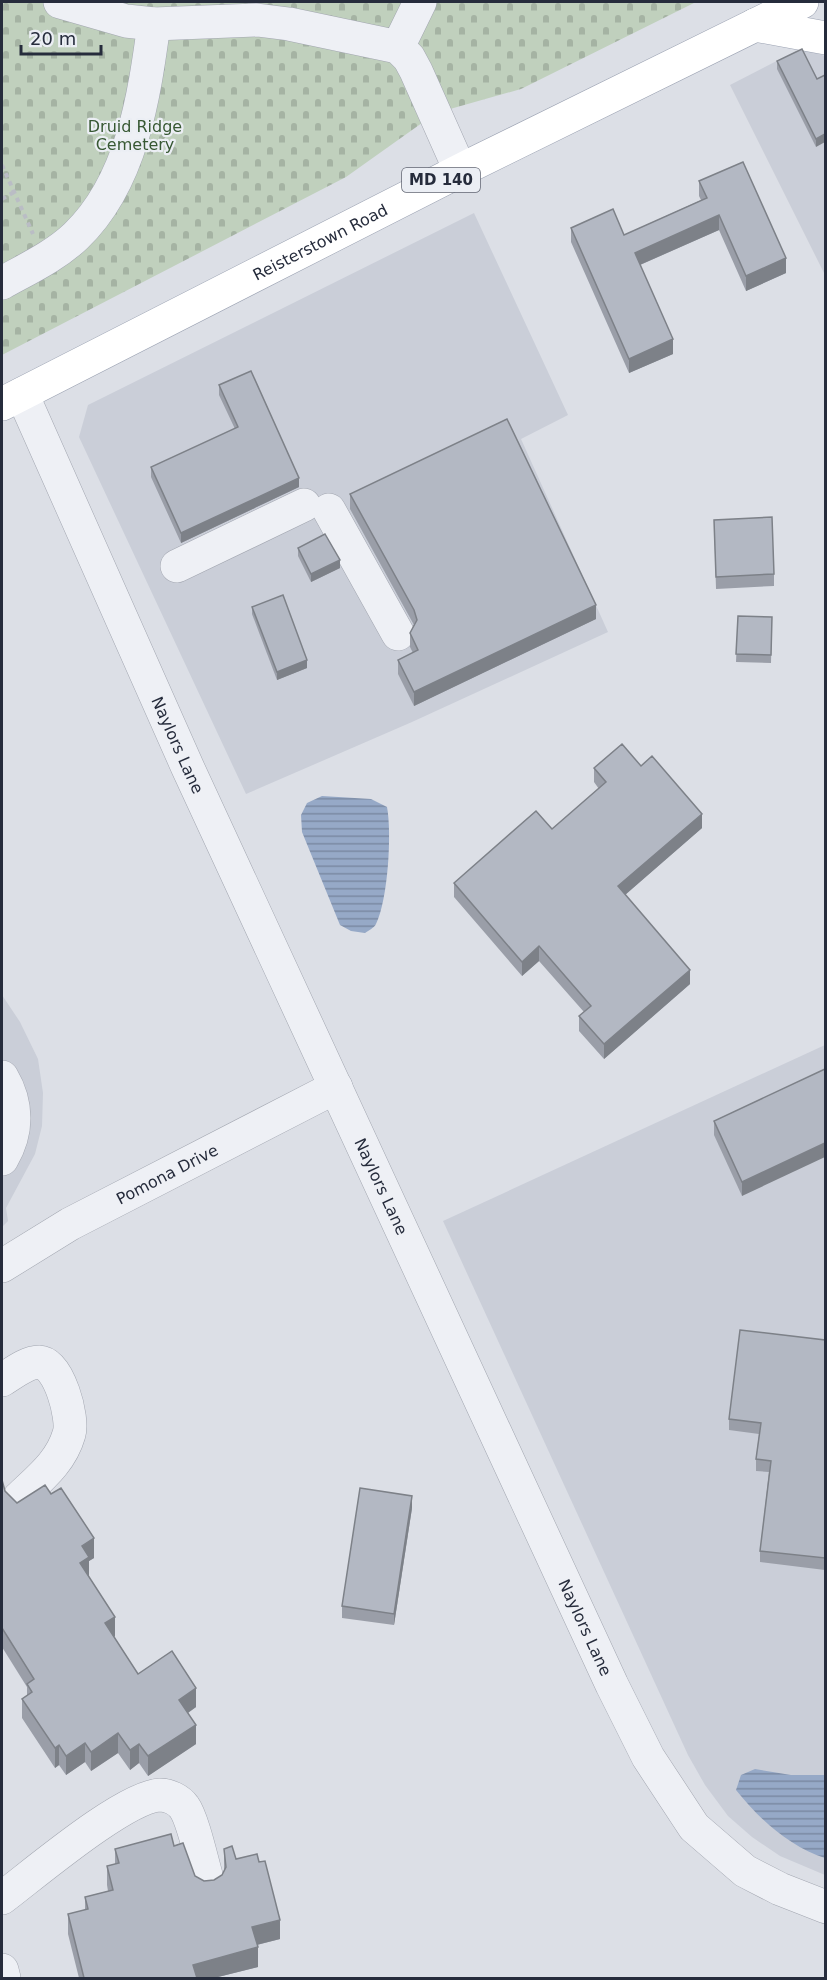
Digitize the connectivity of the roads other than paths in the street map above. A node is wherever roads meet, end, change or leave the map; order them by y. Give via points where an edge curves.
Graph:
1 (60, 2) edge
2 (420, 2) edge
3 (802, 2) edge
4 (769, 15) edge
5 (154, 24) junction
6 (825, 38) edge
7 (398, 47) junction
8 (460, 171) junction
9 (2, 283) edge
10 (12, 399) edge
11 (177, 566) dead end
12 (398, 634) dead end
13 (2, 1077) edge
14 (336, 1087) junction
15 (2, 1159) edge
16 (3, 1263) edge
17 (2, 1380) edge
18 (19, 1498) dead end
19 (208, 1882) edge
20 (2, 1898) edge
21 (825, 1907) edge
22 (2, 1970) edge
23 (4, 1978) edge

1 - 5 street via 126,21
2 - 7 street
3 - 4 main road, Reisterstown Road / MD 140
4 - 6 main road
4 - 8 main road, Reisterstown Road / MD 140
5 - 7 street via 257,20
5 - 9 street via 143,98 128,149 103,203 76,237
7 - 8 street via 416,71
8 - 10 main road, Reisterstown Road / MD 140
10 - 14 street, Naylors Lane via 183,755
11 - 12 street via 317,508
13 - 15 street via 11,1092 16,1119 10,1146
14 - 16 street, Pomona Drive via 70,1224
14 - 21 street, Naylors Lane via 648,1757 694,1827 745,1871
17 - 18 street via 40,1362 50,1366 70,1414 70,1432 50,1470
19 - 20 street via 185,1808 174,1798 161,1795 115,1814
22 - 23 street

